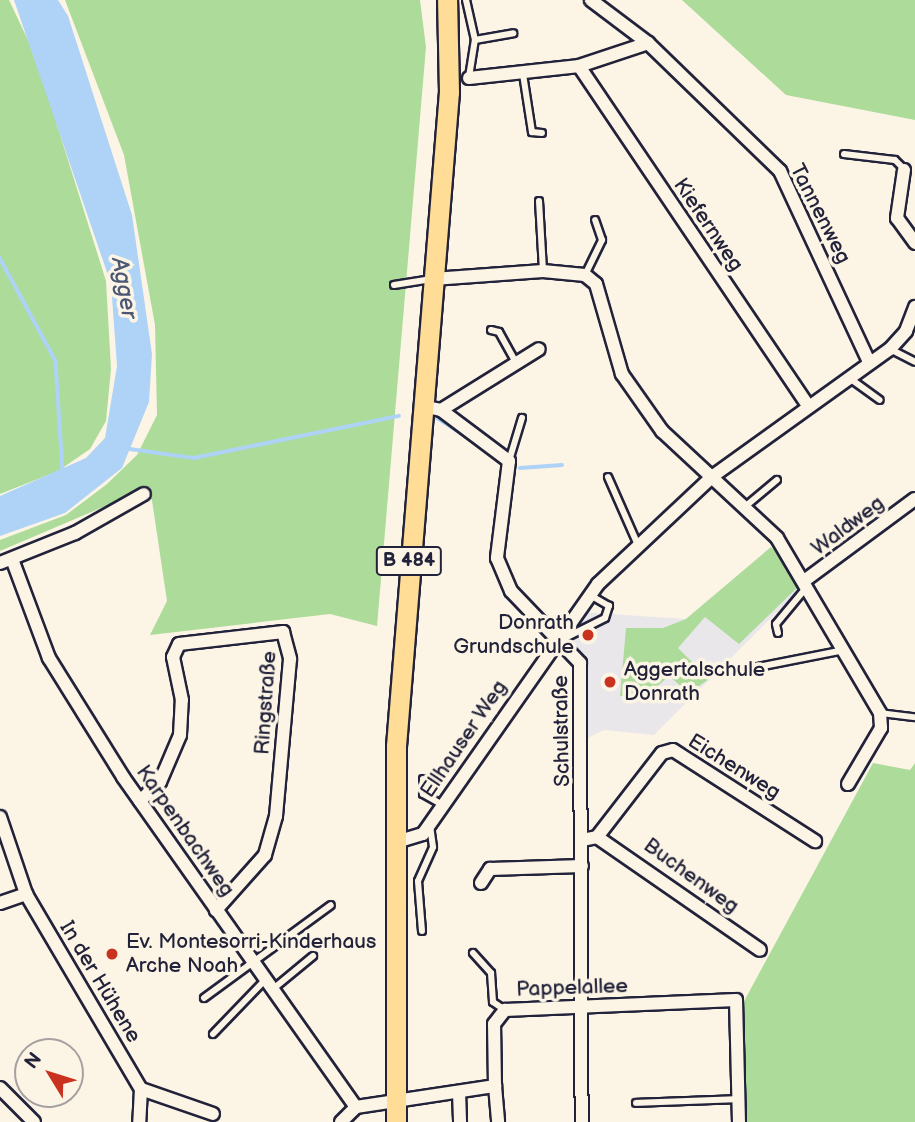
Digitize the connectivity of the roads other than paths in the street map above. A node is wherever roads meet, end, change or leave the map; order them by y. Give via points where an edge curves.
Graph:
1 (447, 0) edge
2 (466, 0) edge
3 (591, 0) edge
4 (513, 33) dead end
5 (475, 40) junction
6 (648, 43) junction
7 (579, 66) junction
8 (523, 75) junction
9 (469, 78) joint
10 (542, 133) dead end
11 (844, 154) dead end
12 (904, 170) joint
13 (539, 201) dead end
14 (595, 220) dead end
15 (915, 243) edge
16 (543, 271) junction
17 (585, 275) junction
18 (433, 279) junction
19 (394, 285) dead end
20 (915, 307) edge
21 (491, 330) dead end
22 (539, 349) dead end
23 (890, 349) junction
24 (869, 362) junction
25 (915, 362) edge
26 (517, 366) junction
27 (848, 377) junction
28 (880, 400) dead end
29 (808, 405) junction
30 (431, 408) junction
31 (522, 418) dead end
32 (509, 461) junction
33 (713, 476) junction
34 (608, 477) dead end
35 (777, 480) dead end
36 (144, 494) dead end
37 (915, 499) edge
38 (747, 505) junction
39 (638, 545) junction
40 (6, 561) edge
41 (806, 584) junction
42 (590, 595) junction
43 (778, 633) dead end
44 (556, 643) junction
45 (845, 650) junction
46 (753, 668) dead end
47 (880, 713) junction
48 (915, 717) edge
49 (423, 779) dead end
50 (848, 785) dead end
51 (140, 801) junction
52 (443, 805) junction
53 (0, 817) edge
54 (429, 825) junction
55 (597, 837) junction
56 (582, 840) junction
57 (815, 841) dead end
58 (393, 843) junction
59 (582, 866) junction
60 (481, 883) dead end
61 (26, 894) junction
62 (0, 903) edge
63 (331, 905) dead end
64 (216, 910) junction
65 (422, 931) dead end
66 (760, 950) dead end
67 (473, 953) dead end
68 (313, 956) dead end
69 (254, 965) junction
70 (268, 985) junction
71 (204, 998) dead end
72 (578, 1006) junction
73 (505, 1010) junction
74 (214, 1034) dead end
75 (495, 1086) junction
76 (0, 1088) edge
77 (141, 1089) junction
78 (460, 1092) junction
79 (738, 1100) junction
80 (396, 1102) junction
81 (636, 1103) dead end
82 (356, 1107) junction
83 (213, 1114) dead end
84 (34, 1122) edge
85 (139, 1122) edge
86 (341, 1122) edge
87 (396, 1122) edge
88 (460, 1122) edge
89 (498, 1122) edge
90 (582, 1122) edge
91 (740, 1122) edge

1 - 18 main road, B 484 via 449,92
2 - 5 lane
3 - 6 street, Tannenweg
4 - 5 lane
5 - 9 lane
6 - 7 street
6 - 24 street, Tannenweg via 780,171
7 - 8 street
7 - 29 street, Kiefernweg
8 - 9 street
8 - 10 lane via 532,132
11 - 12 lane via 895,160
12 - 15 street via 897,218
13 - 16 lane
14 - 17 lane via 602,240
16 - 17 street
16 - 18 street
17 - 33 street, Waldweg via 596,284 622,374 662,431
18 - 19 lane
18 - 30 main road, B 484
20 - 23 street, Ellhauser Weg
21 - 26 lane via 499,332
22 - 26 street
23 - 24 street, Ellhauser Weg
23 - 25 lane
24 - 27 street, Ellhauser Weg
26 - 30 street
27 - 28 lane
27 - 29 street, Ellhauser Weg
29 - 33 street, Ellhauser Weg
30 - 32 street
30 - 58 main road, B 484
31 - 32 lane
32 - 44 street, Schulstraße via 497,558 511,591
33 - 38 street, Waldweg
33 - 39 street, Ellhauser Weg
34 - 39 lane
35 - 38 lane
36 - 40 street
37 - 41 street, Waldweg
38 - 41 street, Waldweg
39 - 42 street, Ellhauser Weg
40 - 51 street, Karpenbachweg via 49,658
41 - 43 lane via 776,624
41 - 45 street, Waldweg
42 - 44 street, Ellhauser Weg
42 - 44 lane via 609,606 605,618
44 - 52 street, Ellhauser Weg
44 - 56 street, Schulstraße via 580,663
45 - 46 lane
45 - 47 street, Waldweg
47 - 48 lane
47 - 50 street via 881,728
49 - 52 lane via 423,794
51 - 64 street, Karpenbachweg
51 - 64 street, Ringstraße via 160,782 180,735 182,699 173,657 179,644 283,632 290,659 276,816 265,855
52 - 54 street, Ellhauser Weg
53 - 61 street, In der Hühene
54 - 58 street, Ellhauser Weg via 423,834
54 - 65 lane, Ellhauser Weg via 433,846 418,881
55 - 56 street
55 - 57 street, Eichenweg via 662,753 673,750
55 - 66 street, Buchenweg
56 - 59 street, Schulstraße
58 - 80 main road, B 484
59 - 60 street via 490,869
59 - 72 street, Schulstraße
61 - 62 street
61 - 77 street, In der Hühene
63 - 69 lane
64 - 69 street, Karpenbachweg
67 - 73 lane via 491,973 493,1002
68 - 70 lane
69 - 70 street, Karpenbachweg
69 - 71 lane
70 - 74 lane
70 - 82 street, Karpenbachweg
72 - 73 street, Pappelallee
72 - 79 street, Pappelallee via 736,1000
72 - 90 street, Schulstraße
73 - 75 street, Pappelallee via 494,1024
75 - 78 street
75 - 89 street, Pappelallee
76 - 84 street
77 - 83 street
77 - 85 street
78 - 80 street
78 - 88 street
79 - 81 lane
79 - 91 street
80 - 82 street
80 - 87 main road, B 484
82 - 86 street

